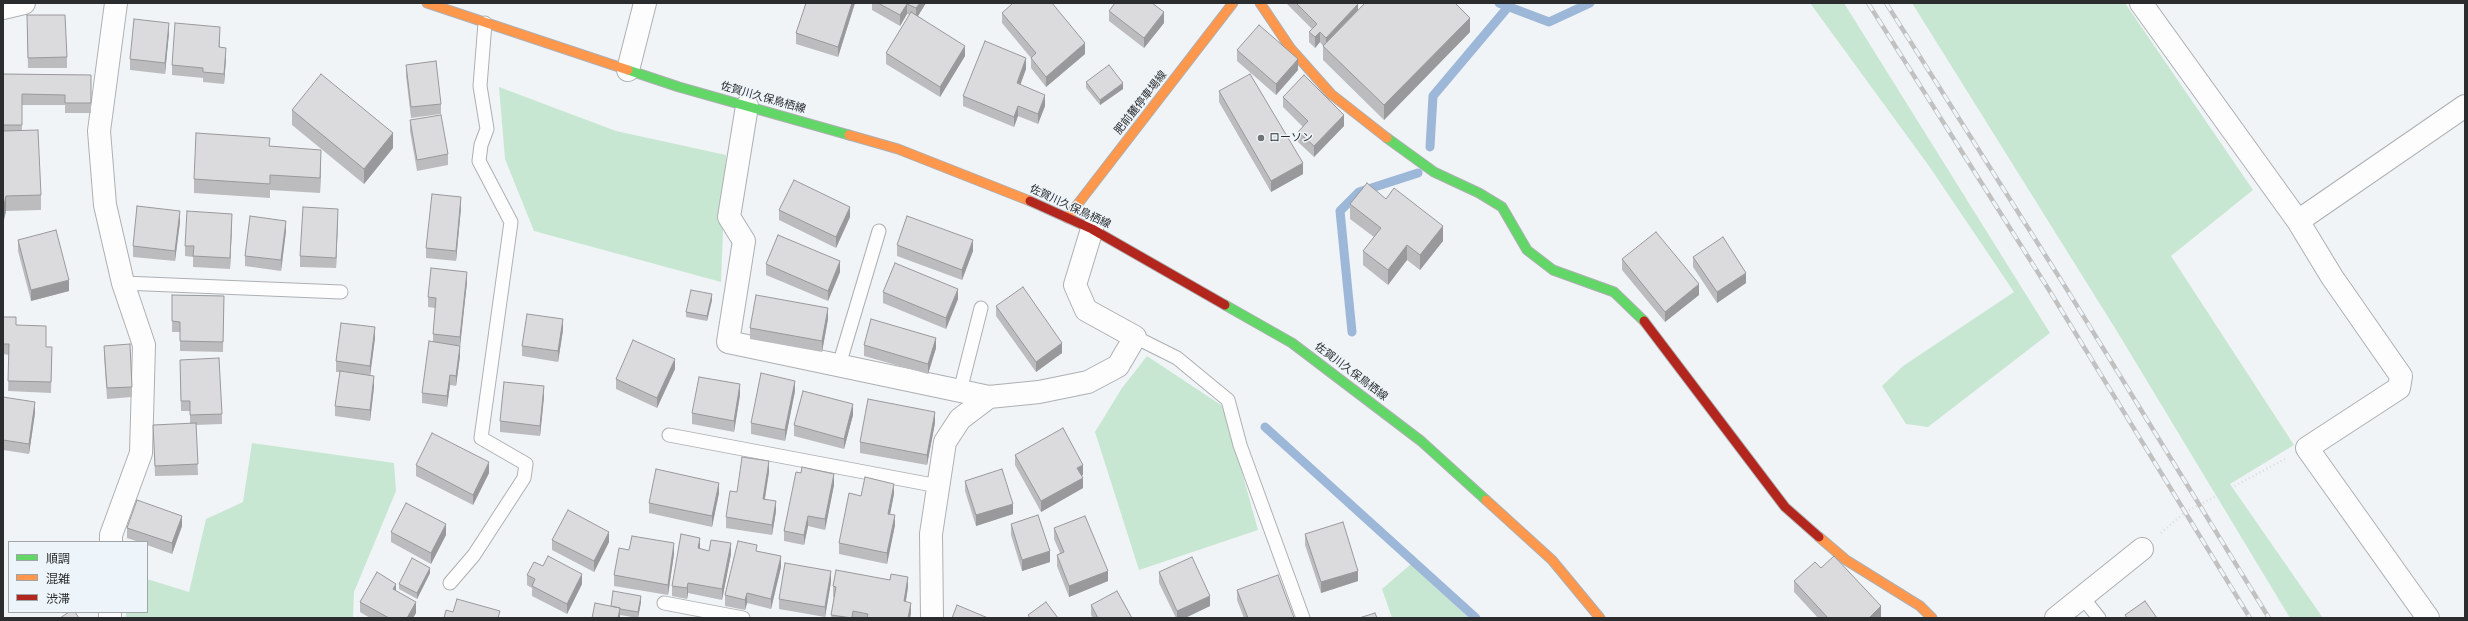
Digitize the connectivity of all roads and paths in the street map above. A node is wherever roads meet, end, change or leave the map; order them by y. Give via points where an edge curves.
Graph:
1 (24, 3) edge
2 (116, 3) edge
3 (427, 3) edge
4 (645, 3) edge
5 (1233, 3) edge
6 (1260, 3) edge
7 (2141, 3) edge
8 (3, 8) edge
9 (485, 22) junction
10 (628, 70) junction
11 (747, 106) junction
12 (2465, 106) edge
13 (1067, 218) junction
14 (2298, 220) junction
15 (1092, 229) junction
16 (879, 231) dead end
17 (123, 283) junction
18 (341, 292) dead end
19 (981, 308) dead end
20 (1135, 337) junction
21 (839, 366) junction
22 (960, 391) junction
23 (989, 397) junction
24 (669, 435) dead end
25 (2307, 448) junction
26 (938, 486) junction
27 (111, 541) edge
28 (2142, 549) joint
29 (450, 583) dead end
30 (2083, 598) junction
31 (664, 604) dead end
32 (743, 618) edge
33 (932, 618) edge
34 (1303, 618) edge
35 (1600, 618) edge
36 (1932, 618) edge
37 (2056, 618) edge
38 (2098, 618) edge
39 (2428, 618) edge

1 - 8 street
2 - 17 street via 99,131 105,205
3 - 9 main road, 佐賀川久保鳥栖線
4 - 10 street
5 - 13 main road, 肥前麓停車場線
6 - 36 main road via 1291,49 1332,94 1417,160 1502,207 1527,250 1553,270 1614,292 1647,323 1785,507 1846,560 1920,606
7 - 14 street
9 - 10 main road, 佐賀川久保鳥栖線
9 - 29 lane via 480,86 487,129 479,161 511,222 481,438 526,464 520,485 474,555
10 - 11 main road, 佐賀川久保鳥栖線
11 - 13 main road, 佐賀川久保鳥栖線 via 898,149 1004,190
11 - 21 street via 730,217 744,241 728,342
12 - 14 street
13 - 15 main road, 佐賀川久保鳥栖線
14 - 25 street via 2332,277 2401,376 2399,388
15 - 20 street via 1075,285 1086,310
15 - 35 main road, 佐賀川久保鳥栖線 via 1292,343 1415,437 1552,560
16 - 21 lane
17 - 18 lane
17 - 27 street via 144,345 141,453
19 - 22 lane
20 - 23 street via 1118,366 1088,382 1039,392
20 - 34 lane via 1177,358 1228,400 1240,445
21 - 22 street
22 - 23 street
23 - 26 street via 960,419 944,442
24 - 26 lane
25 - 28 path via 2184,513
25 - 39 street
26 - 33 street via 931,534
28 - 30 street
30 - 37 street
30 - 38 lane
31 - 32 lane

